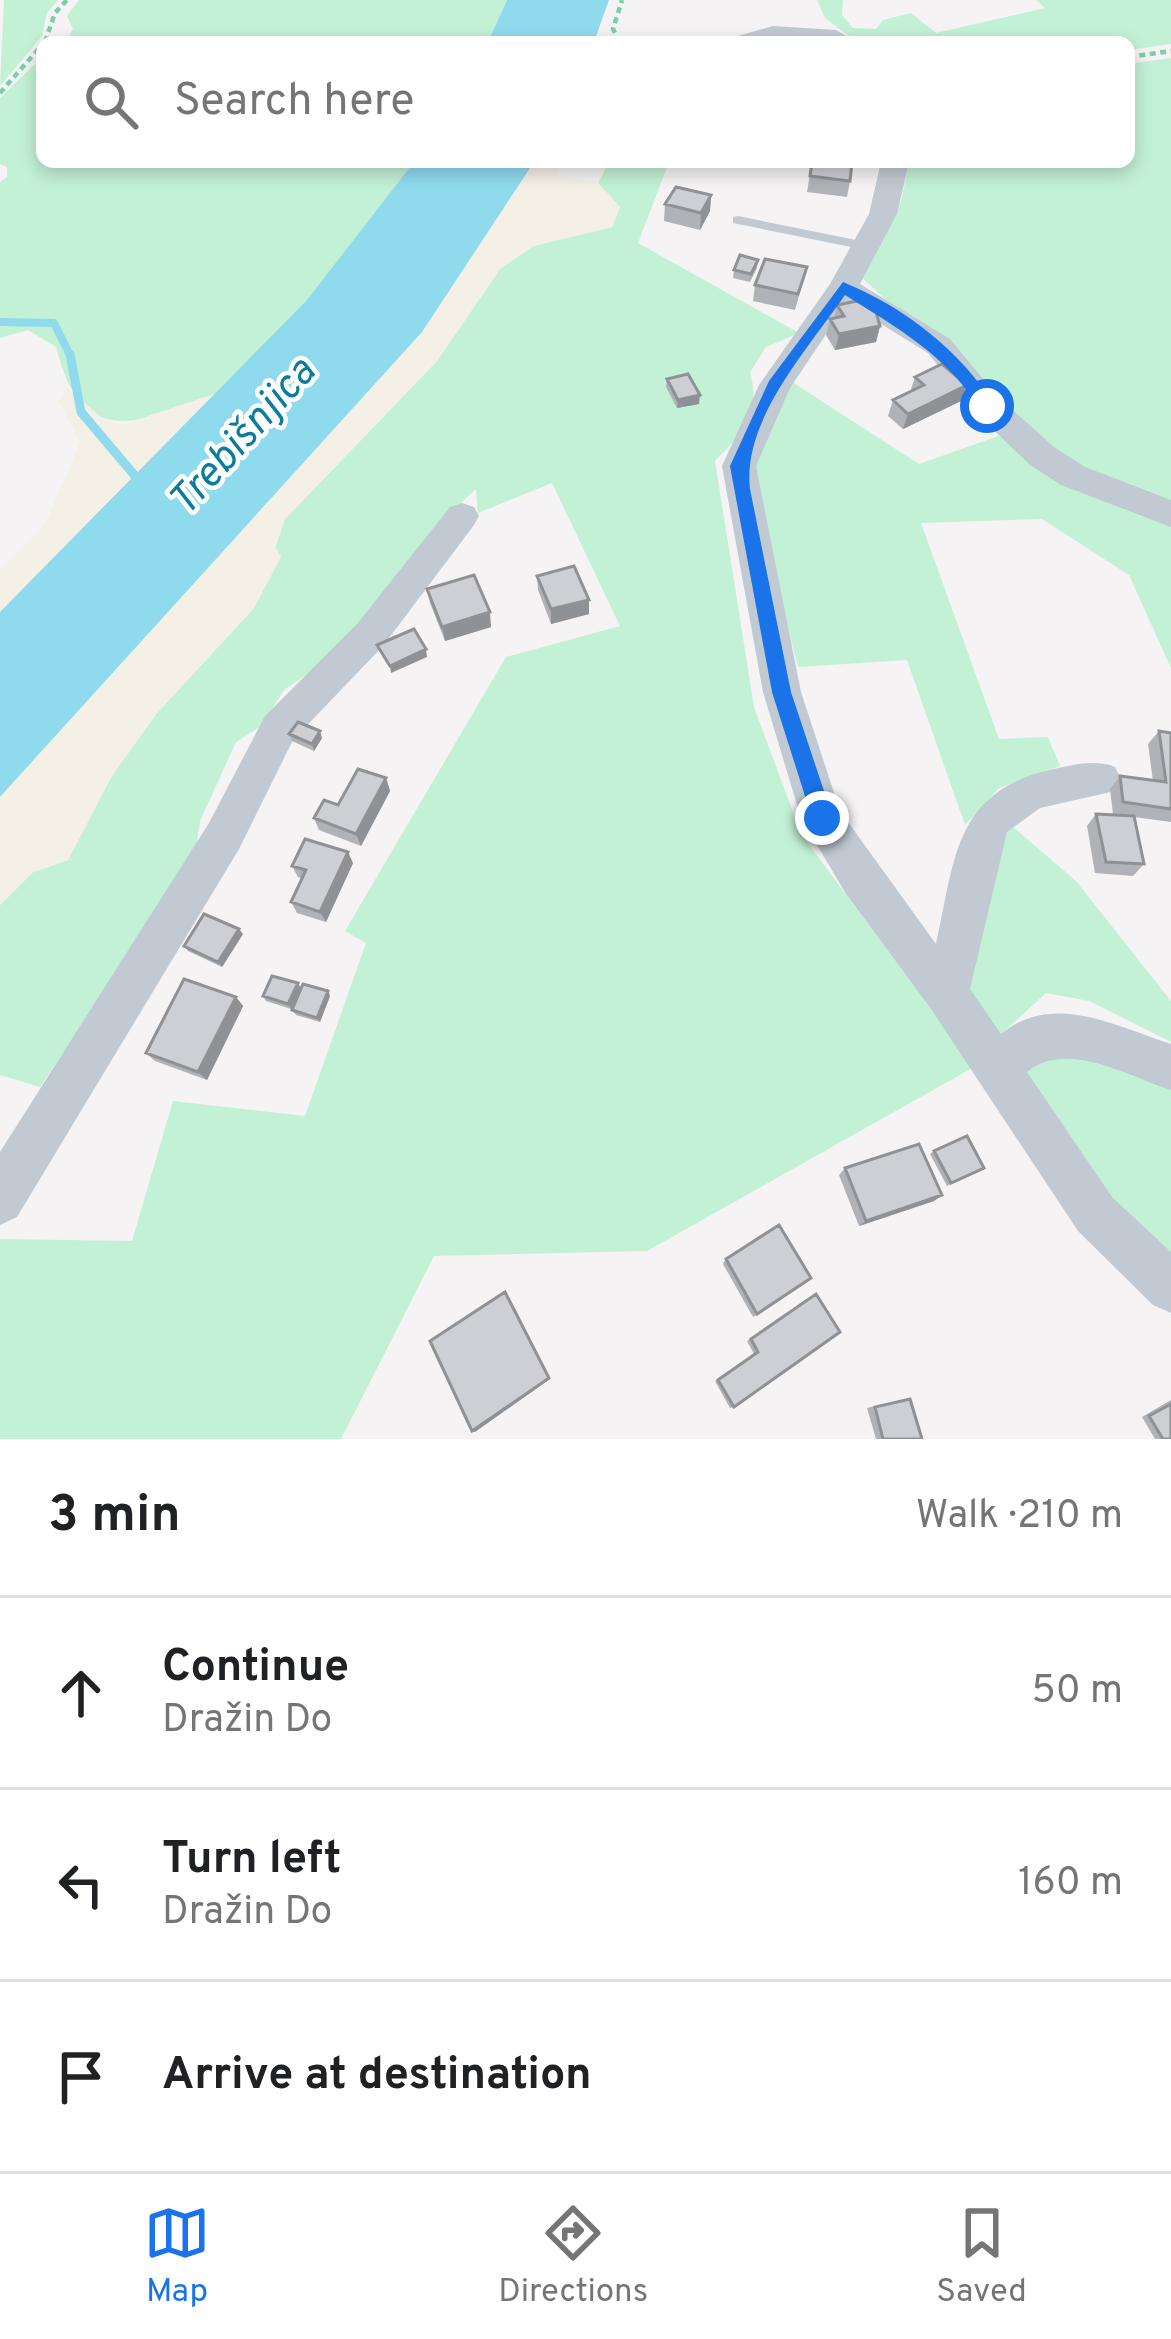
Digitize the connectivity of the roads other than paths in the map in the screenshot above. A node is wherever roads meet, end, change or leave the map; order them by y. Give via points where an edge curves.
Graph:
1 (816, 14) dead end
2 (758, 36) edge
3 (806, 36) edge
4 (835, 36) edge
5 (894, 168) edge
6 (738, 220) dead end
7 (866, 245) junction
8 (843, 287) junction
9 (1171, 514) edge
10 (462, 516) dead end
11 (1101, 779) dead end
12 (947, 994) junction
13 (1171, 1067) edge
14 (996, 1069) junction
15 (0, 1201) edge
16 (1171, 1287) edge

1 - 4 street
2 - 3 street
5 - 7 street via 884,214
6 - 7 lane
7 - 8 street
8 - 9 street via 939,346 1042,456
8 - 12 street via 760,416 739,466 742,489 782,692 822,818
10 - 15 street via 370,635 279,728 224,836
11 - 12 street via 1029,790 995,812 982,834
12 - 14 street
13 - 14 street via 1066,1033 1032,1038
14 - 16 street via 1095,1214

